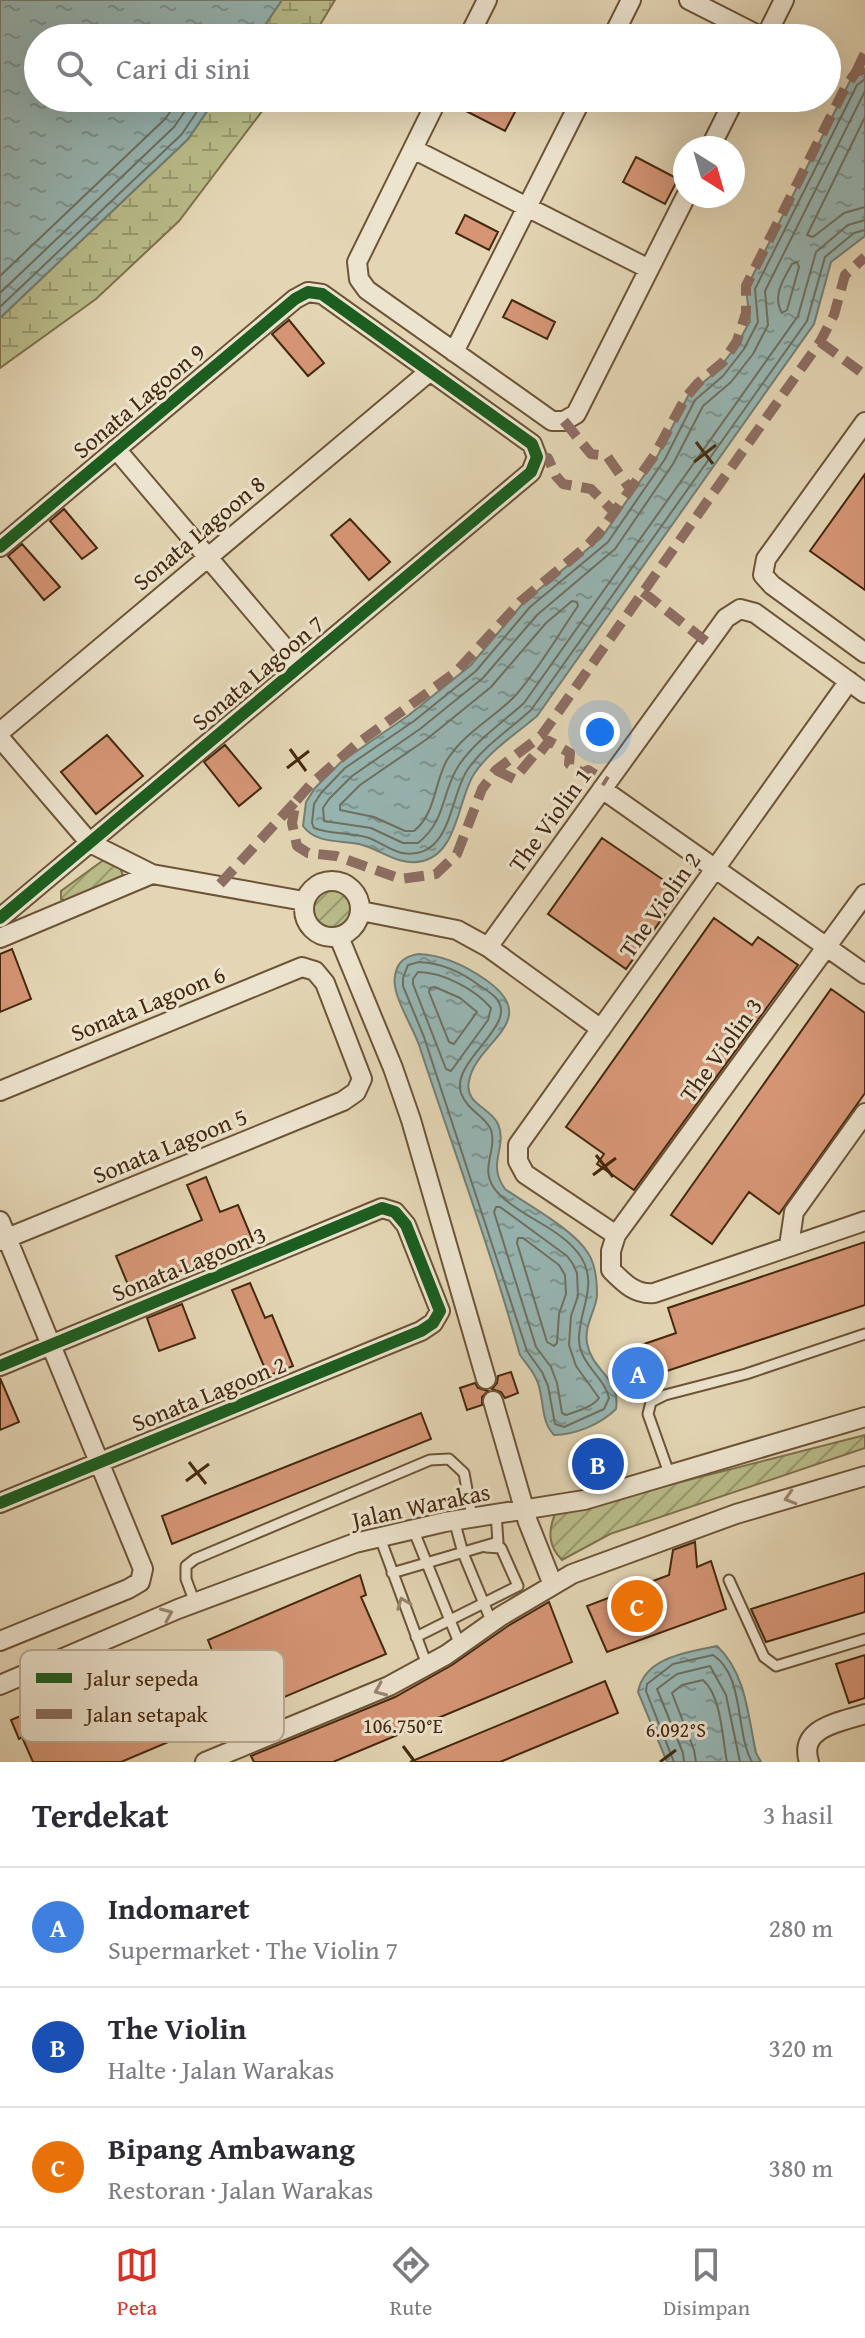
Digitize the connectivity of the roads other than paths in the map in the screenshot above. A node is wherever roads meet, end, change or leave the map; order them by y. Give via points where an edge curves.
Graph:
1 (487, 0) edge
2 (631, 0) edge
3 (689, 0) edge
4 (784, 0) edge
5 (475, 24) edge
6 (619, 24) edge
7 (737, 24) edge
8 (772, 24) edge
9 (431, 112) edge
10 (575, 112) edge
11 (728, 112) edge
12 (716, 136) edge
13 (413, 149) junction
14 (527, 207) junction
15 (680, 208) edge
16 (649, 269) junction
17 (454, 352) junction
18 (430, 371) junction
19 (865, 422) edge
20 (116, 449) junction
21 (0, 547) edge
22 (208, 557) junction
23 (865, 653) edge
24 (300, 666) junction
25 (849, 681) junction
26 (865, 693) edge
27 (0, 735) edge
28 (602, 789) junction
29 (90, 843) junction
30 (715, 868) junction
31 (152, 874) junction
32 (865, 894) edge
33 (304, 901) junction
34 (361, 911) junction
35 (0, 918) edge
36 (339, 937) junction
37 (0, 938) edge
38 (488, 947) junction
39 (827, 947) junction
40 (865, 974) edge
41 (601, 1029) junction
42 (0, 1091) edge
43 (356, 1092) joint
44 (865, 1113) edge
45 (865, 1221) edge
46 (2, 1233) edge
47 (616, 1235) junction
48 (789, 1246) junction
49 (433, 1323) joint
50 (865, 1334) edge
51 (51, 1345) junction
52 (0, 1366) edge
53 (486, 1379) dead end
54 (493, 1401) dead end
55 (865, 1417) edge
56 (99, 1463) junction
57 (670, 1476) junction
58 (865, 1476) edge
59 (0, 1503) edge
60 (524, 1511) junction
61 (496, 1514) junction
62 (463, 1519) junction
63 (413, 1528) junction
64 (379, 1535) junction
65 (486, 1547) junction
66 (463, 1553) junction
67 (425, 1564) junction
68 (392, 1573) junction
69 (729, 1580) dead end
70 (553, 1585) junction
71 (521, 1594) junction
72 (195, 1603) junction
73 (482, 1604) junction
74 (450, 1620) junction
75 (492, 1623) junction
76 (416, 1637) junction
77 (865, 1639) edge
78 (0, 1641) edge
79 (460, 1645) junction
80 (83, 1650) edge
81 (427, 1665) junction
82 (20, 1677) edge
83 (0, 1685) edge
84 (865, 1714) edge
85 (284, 1729) edge
86 (253, 1742) edge
87 (205, 1762) edge
88 (809, 1762) edge

1 - 5 street
2 - 6 street
3 - 7 street
4 - 8 street
9 - 13 street
10 - 14 street
11 - 12 street
13 - 14 street
13 - 17 street via 357,262 359,279
14 - 16 street
14 - 17 street
15 - 16 street
16 - 17 street via 576,414 564,421 552,421
18 - 20 street, Sonata Lagoon 9 via 322,294 308,292
18 - 22 street, Sonata Lagoon 8
18 - 24 street, Sonata Lagoon 7 via 532,444 537,457 531,472
19 - 23 street via 766,559 763,575
20 - 21 street, Sonata Lagoon 9
20 - 22 street
22 - 24 street
22 - 27 street, Sonata Lagoon 8
24 - 29 street, Sonata Lagoon 7
25 - 26 street
25 - 28 street, The Violin 1 via 755,613 740,609 726,618
25 - 30 street, The Violin 2
27 - 29 street
28 - 30 street
28 - 38 street, The Violin 1
29 - 31 street
29 - 35 street, Sonata Lagoon 7
30 - 39 street
30 - 41 street, The Violin 2
31 - 33 street
31 - 37 street
32 - 39 street, The Violin 3
33 - 34 street via 311,889 337,881 350,887
33 - 36 street via 303,913 315,933
34 - 36 street via 349,932
34 - 38 street via 457,930
36 - 53 street via 411,1120
38 - 41 street
39 - 40 street
39 - 47 street, The Violin 3
41 - 47 street, The Violin 2 via 518,1145 518,1161 525,1174
42 - 43 street, Sonata Lagoon 6 via 302,967 315,971 325,983 362,1079
43 - 46 street, Sonata Lagoon 5
44 - 48 street via 794,1212
45 - 48 street
46 - 51 street
47 - 48 street via 611,1270 642,1294
49 - 51 street, Sonata Lagoon 3 via 440,1311 406,1225 395,1212 382,1208
49 - 56 street, Sonata Lagoon 2
50 - 57 lane via 651,1402 648,1414
51 - 52 street, Sonata Lagoon 3
51 - 56 street
54 - 60 street
55 - 57 street, Jalan Warakas
56 - 59 street, Sonata Lagoon 2
56 - 78 street via 143,1569 140,1582
57 - 60 street, Jalan Warakas
58 -> 70 street via 736,1514
60 - 61 street, Jalan Warakas
60 - 70 street
61 - 62 street, Jalan Warakas
61 - 65 lane via 498,1542
62 - 63 street, Jalan Warakas
62 - 66 lane
62 - 72 lane via 464,1473 449,1459 430,1460 195,1559 186,1566 186,1579
63 - 64 street, Jalan Warakas
63 - 67 lane
64 - 68 lane
64 - 72 street, Jalan Warakas
65 - 66 lane
65 - 71 lane via 501,1548
66 - 67 lane
66 - 73 lane
67 - 68 lane
67 - 74 lane
76 -> 68 lane
69 - 77 lane via 764,1657 776,1666
70 - 71 street
71 - 73 lane
71 - 75 street
80 -> 72 street, Jalan Warakas
73 - 74 lane
73 - 75 lane
74 - 76 lane
74 - 79 lane
75 - 79 street
76 - 81 lane
79 - 81 street
81 -> 85 street
83 -> 82 street, Jalan Warakas
84 - 88 street via 812,1735 806,1752
86 -> 87 street

